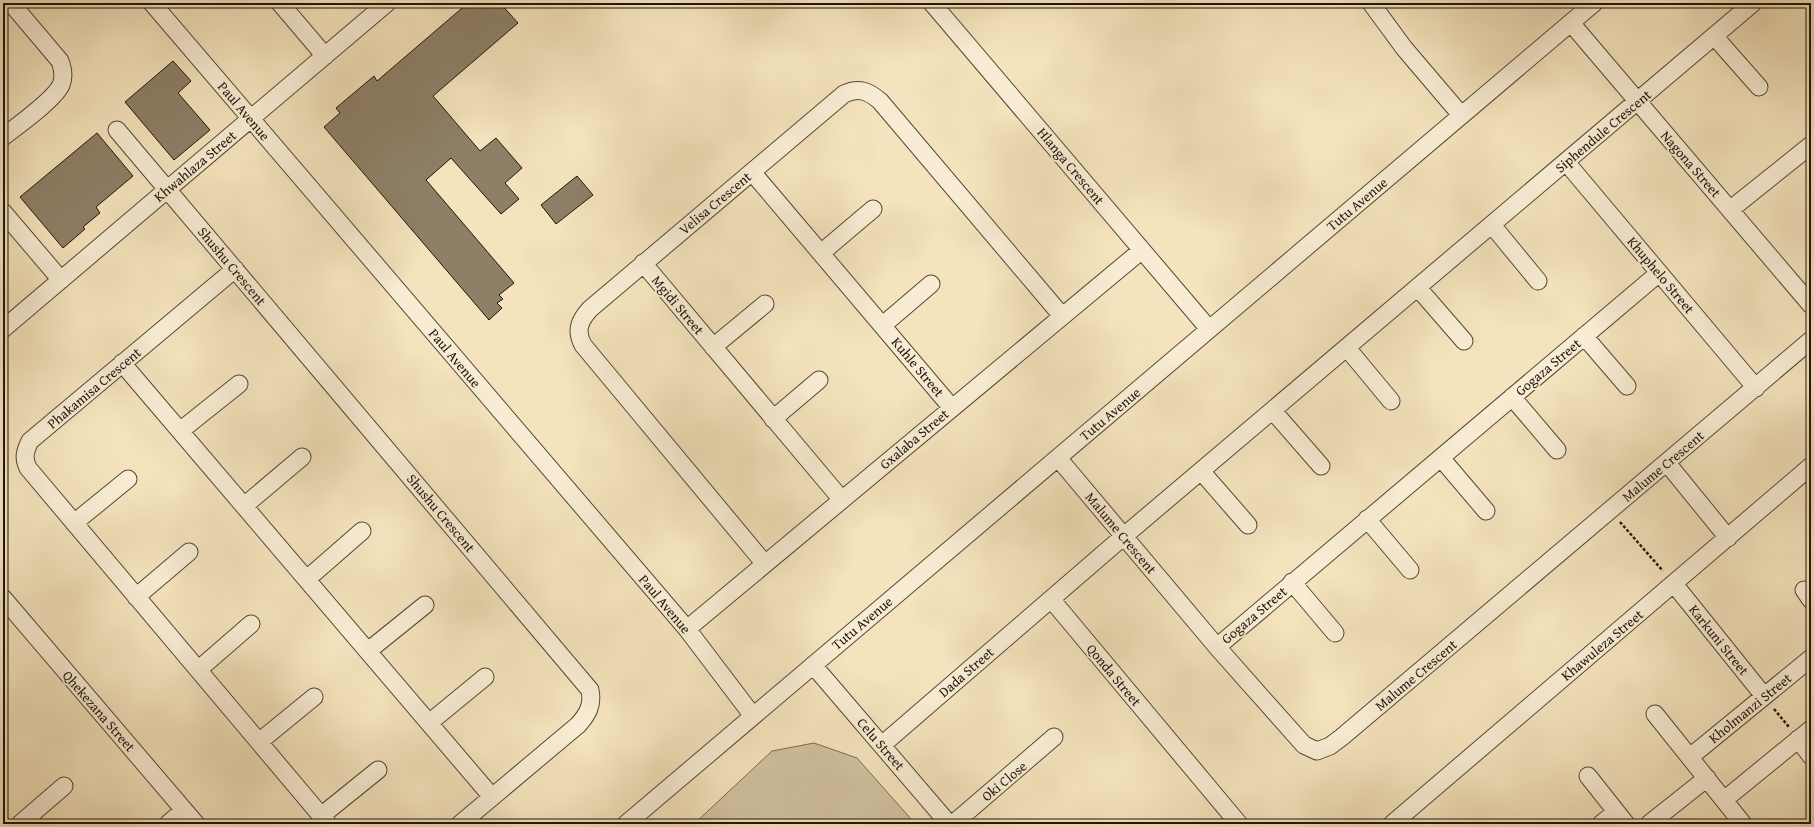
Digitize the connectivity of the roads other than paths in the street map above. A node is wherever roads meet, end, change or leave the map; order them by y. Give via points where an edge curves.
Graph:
1 (11, 3) edge
2 (152, 3) edge
3 (280, 3) edge
4 (387, 3) edge
5 (932, 3) edge
6 (1371, 3) edge
7 (1594, 3) edge
8 (1753, 3) edge
9 (1571, 22) junction
10 (1714, 36) junction
11 (325, 56) junction
12 (1759, 87) dead end
13 (1637, 102) junction
14 (1461, 115) junction
15 (251, 118) junction
16 (117, 130) dead end
17 (3, 137) edge
18 (1810, 147) edge
19 (1566, 162) junction
20 (752, 172) junction
21 (168, 189) junction
22 (873, 209) dead end
23 (1731, 209) junction
24 (3, 212) edge
25 (1492, 225) junction
26 (1142, 250) junction
27 (821, 253) junction
28 (643, 263) junction
29 (235, 269) junction
30 (1659, 273) junction
31 (61, 280) junction
32 (1538, 281) dead end
33 (932, 284) dead end
34 (1418, 288) junction
35 (765, 304) dead end
36 (1811, 306) edge
37 (1062, 316) junction
38 (883, 326) junction
39 (3, 329) edge
40 (1210, 329) junction
41 (1584, 336) junction
42 (1811, 340) edge
43 (1464, 341) dead end
44 (713, 347) junction
45 (1347, 348) junction
46 (122, 363) junction
47 (819, 380) dead end
48 (239, 384) dead end
49 (1627, 386) dead end
50 (1756, 388) junction
51 (1512, 397) junction
52 (1391, 401) dead end
53 (952, 408) junction
54 (1273, 411) junction
55 (774, 419) junction
56 (180, 431) junction
57 (1557, 450) dead end
58 (302, 457) dead end
59 (1058, 458) junction
60 (1441, 458) junction
61 (1667, 463) junction
62 (1321, 466) dead end
63 (1811, 466) edge
64 (1201, 471) junction
65 (128, 479) dead end
66 (842, 500) junction
67 (244, 506) junction
68 (1486, 511) dead end
69 (1367, 519) junction
70 (74, 523) junction
71 (1248, 525) dead end
72 (362, 531) dead end
73 (1124, 536) junction
74 (1728, 538) junction
75 (189, 552) dead end
76 (765, 564) junction
77 (1410, 570) dead end
78 (307, 579) junction
79 (1292, 582) junction
80 (1674, 584) junction
81 (136, 597) junction
82 (3, 598) edge
83 (1051, 599) junction
84 (425, 605) dead end
85 (251, 624) dead end
86 (686, 630) junction
87 (1335, 633) dead end
88 (1217, 647) junction
89 (368, 651) junction
90 (1811, 658) edge
91 (813, 665) junction
92 (198, 670) junction
93 (485, 677) dead end
94 (1764, 696) junction
95 (314, 697) dead end
96 (1655, 714) dead end
97 (753, 716) junction
98 (429, 723) junction
99 (1805, 734) edge
100 (1054, 737) dead end
101 (259, 742) junction
102 (882, 745) junction
103 (1811, 756) edge
104 (1690, 757) junction
105 (378, 770) dead end
106 (1588, 776) dead end
107 (1706, 778) junction
108 (64, 786) dead end
109 (492, 797) junction
110 (1724, 800) junction
111 (184, 810) junction
112 (1621, 818) edge
113 (324, 820) edge
114 (20, 824) edge
115 (168, 824) edge
116 (196, 824) edge
117 (460, 824) edge
118 (626, 824) edge
119 (949, 824) edge
120 (953, 824) edge
121 (1239, 824) edge
122 (1392, 824) edge
123 (1601, 824) edge
124 (1649, 824) edge
125 (1743, 824) edge

1 - 17 street via 60,61 63,70 62,81 56,94
2 - 15 street, Paul Avenue
3 - 11 street
4 - 11 street, Khwahlaza Street
5 - 26 street, Hlanga Crescent
6 - 14 street via 1404,48
7 - 9 street, Tutu Avenue
8 - 10 street, Siphendule Crescent
9 - 13 street, Nagona Street
9 - 14 street, Tutu Avenue
10 - 12 street
10 - 13 street, Siphendule Crescent
11 - 15 street, Khwahlaza Street
13 - 19 street, Siphendule Crescent
13 - 23 street, Nagona Street
14 - 40 street, Tutu Avenue
15 - 21 street, Khwahlaza Street
15 - 86 street, Paul Avenue
16 - 21 street, Shushu Crescent
18 - 23 street
19 - 25 street, Siphendule Crescent
19 - 30 street, Khuphelo Street
20 - 27 street, Kuhle Street
20 - 28 street, Velisa Crescent
20 - 37 street, Velisa Crescent via 844,94 853,90 866,91 880,101
21 - 29 street, Shushu Crescent
21 - 31 street, Khwahlaza Street
22 - 27 street
23 - 36 street, Nagona Street
24 - 31 street
25 - 32 street
25 - 34 street, Siphendule Crescent
26 - 37 street, Gxalaba Street
26 - 40 street, Hlanga Crescent
27 - 38 street, Kuhle Street
28 - 44 street, Mgidi Street
28 - 76 street, Velisa Crescent via 590,308 581,319 579,337
29 - 46 street, Phakamisa Crescent
29 - 109 street, Shushu Crescent via 590,690 592,702 584,718
30 - 41 street, Gogaza Street
30 - 50 street, Khuphelo Street
31 - 39 street, Khwahlaza Street
33 - 38 street, Kuhle Street
34 - 43 street
34 - 45 street, Siphendule Crescent
35 - 44 street, Mgidi Street
37 - 53 street, Gxalaba Street
38 - 53 street, Kuhle Street
40 - 59 street, Tutu Avenue
41 - 49 street, Gogaza Street
41 - 51 street, Gogaza Street
42 - 50 street, Malume Crescent
44 - 55 street, Mgidi Street
45 - 52 street
45 - 54 street, Siphendule Crescent
46 - 56 street
46 - 70 street, Phakamisa Crescent via 30,441 26,449 24,457 28,468
47 - 55 street
48 - 56 street
50 - 61 street, Malume Crescent
51 - 57 street, Gogaza Street
51 - 60 street, Gogaza Street
53 - 66 street, Gxalaba Street
54 - 62 street
54 - 64 street, Siphendule Crescent
55 - 66 street, Mgidi Street
56 - 67 street
58 - 67 street
59 - 73 street, Malume Crescent
59 - 91 street, Tutu Avenue
60 - 68 street
60 - 69 street, Gogaza Street
61 - 74 street
61 - 88 street, Malume Crescent via 1342,737 1323,750 1311,750 1304,745
63 - 74 street, Khawuleza Street
64 - 71 street
64 - 73 street, Siphendule Crescent
65 - 70 street
66 - 76 street, Gxalaba Street
67 - 78 street
69 - 77 street
69 - 79 street, Gogaza Street
70 - 81 street, Phakamisa Crescent
72 - 78 street
73 - 83 street
73 - 88 street, Malume Crescent
74 - 80 street, Khawuleza Street
75 - 81 street
76 - 86 street, Gxalaba Street
78 - 89 street
79 - 87 street, Gogaza Street
79 - 88 street, Gogaza Street
80 - 94 street, Karkuni Street
80 - 122 street, Khawuleza Street
81 - 92 street, Phakamisa Crescent
82 - 111 street, Qhekezana Street
83 - 102 street, Dada Street
83 - 121 street, Qonda Street
84 - 89 street
85 - 92 street
86 - 97 street, Paul Avenue
89 - 98 street
90 - 94 street, Kholmanzi Street
91 - 97 street, Tutu Avenue
91 - 102 street, Celu Street
92 - 101 street, Phakamisa Crescent
93 - 98 street
94 - 104 street, Kholmanzi Street
95 - 101 street
96 - 104 street
97 - 118 street, Tutu Avenue
98 - 109 street
99 - 103 street
99 - 110 street
100 - 120 street, Oki Close
101 - 113 street, Phakamisa Crescent
102 - 119 street, Celu Street
104 - 107 street
105 - 113 street, Phakamisa Crescent
106 - 112 street
107 - 110 street
107 - 124 street
108 - 114 street
109 - 117 street, Shushu Crescent
110 - 125 street
111 - 115 street
111 - 116 street, Qhekezana Street
112 - 123 street

